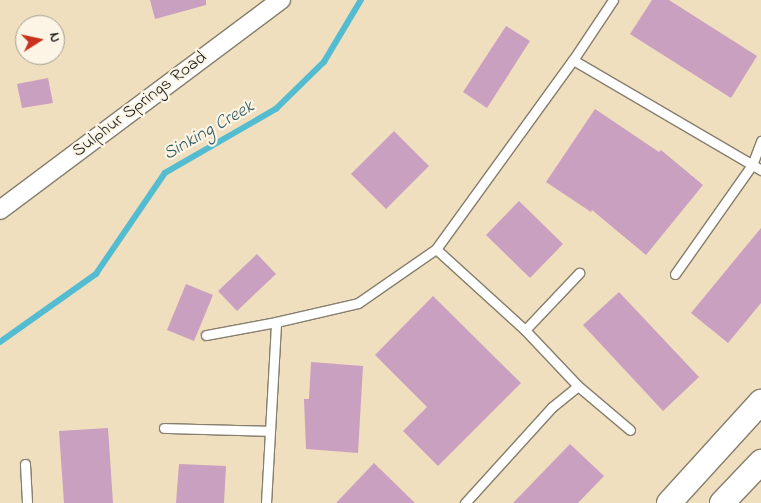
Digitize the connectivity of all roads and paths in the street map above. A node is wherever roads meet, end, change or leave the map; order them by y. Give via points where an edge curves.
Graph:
1 (280, 0) edge
2 (613, 0) edge
3 (574, 60) junction
4 (761, 141) edge
5 (752, 165) junction
6 (761, 170) edge
7 (0, 210) edge
8 (436, 249) junction
9 (579, 273) dead end
10 (675, 274) dead end
11 (276, 322) junction
12 (525, 330) junction
13 (206, 335) dead end
14 (578, 386) junction
15 (761, 402) edge
16 (164, 428) dead end
17 (630, 430) dead end
18 (270, 431) junction
19 (761, 462) edge
20 (25, 464) dead end
21 (27, 503) edge
22 (266, 503) edge
23 (465, 503) edge
24 (669, 503) edge
25 (722, 503) edge

1 - 7 street, Sulphur Springs Road
2 - 3 lane
3 - 5 lane
3 - 8 lane
4 - 5 lane
5 - 6 lane
5 - 10 lane
8 - 11 lane via 358,303
8 - 12 lane
9 - 12 lane
11 - 13 lane
11 - 18 lane
12 - 14 lane
14 - 17 lane
14 - 23 lane via 552,407
15 - 24 main road
16 - 18 lane
18 - 22 lane
19 - 25 main road
20 - 21 lane

